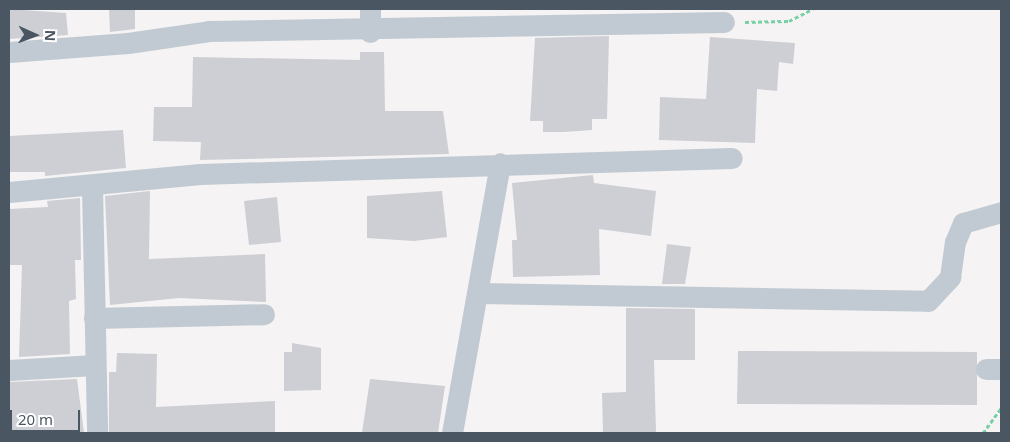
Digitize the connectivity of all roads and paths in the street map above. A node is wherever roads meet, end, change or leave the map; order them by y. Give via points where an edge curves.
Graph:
1 (370, 9) edge
2 (813, 9) edge
3 (724, 22) joint
4 (370, 32) junction
5 (9, 52) edge
6 (732, 158) dead end
7 (500, 162) junction
8 (92, 187) junction
9 (9, 192) edge
10 (1001, 212) edge
11 (477, 293) junction
12 (264, 314) dead end
13 (94, 318) junction
14 (95, 365) junction
15 (9, 370) edge
16 (1001, 408) edge
17 (97, 433) edge
18 (452, 433) edge
19 (983, 433) edge

1 - 4 street
2 - 3 path via 789,21
3 - 4 street
4 - 5 street via 209,31 128,43
6 - 7 street
7 - 8 street via 200,174
7 - 11 street
8 - 9 street
8 - 13 street
10 - 11 street via 964,223 955,242 950,277 928,301
11 - 18 street
12 - 13 street
13 - 14 street
14 - 15 street
14 - 17 street
16 - 19 path

